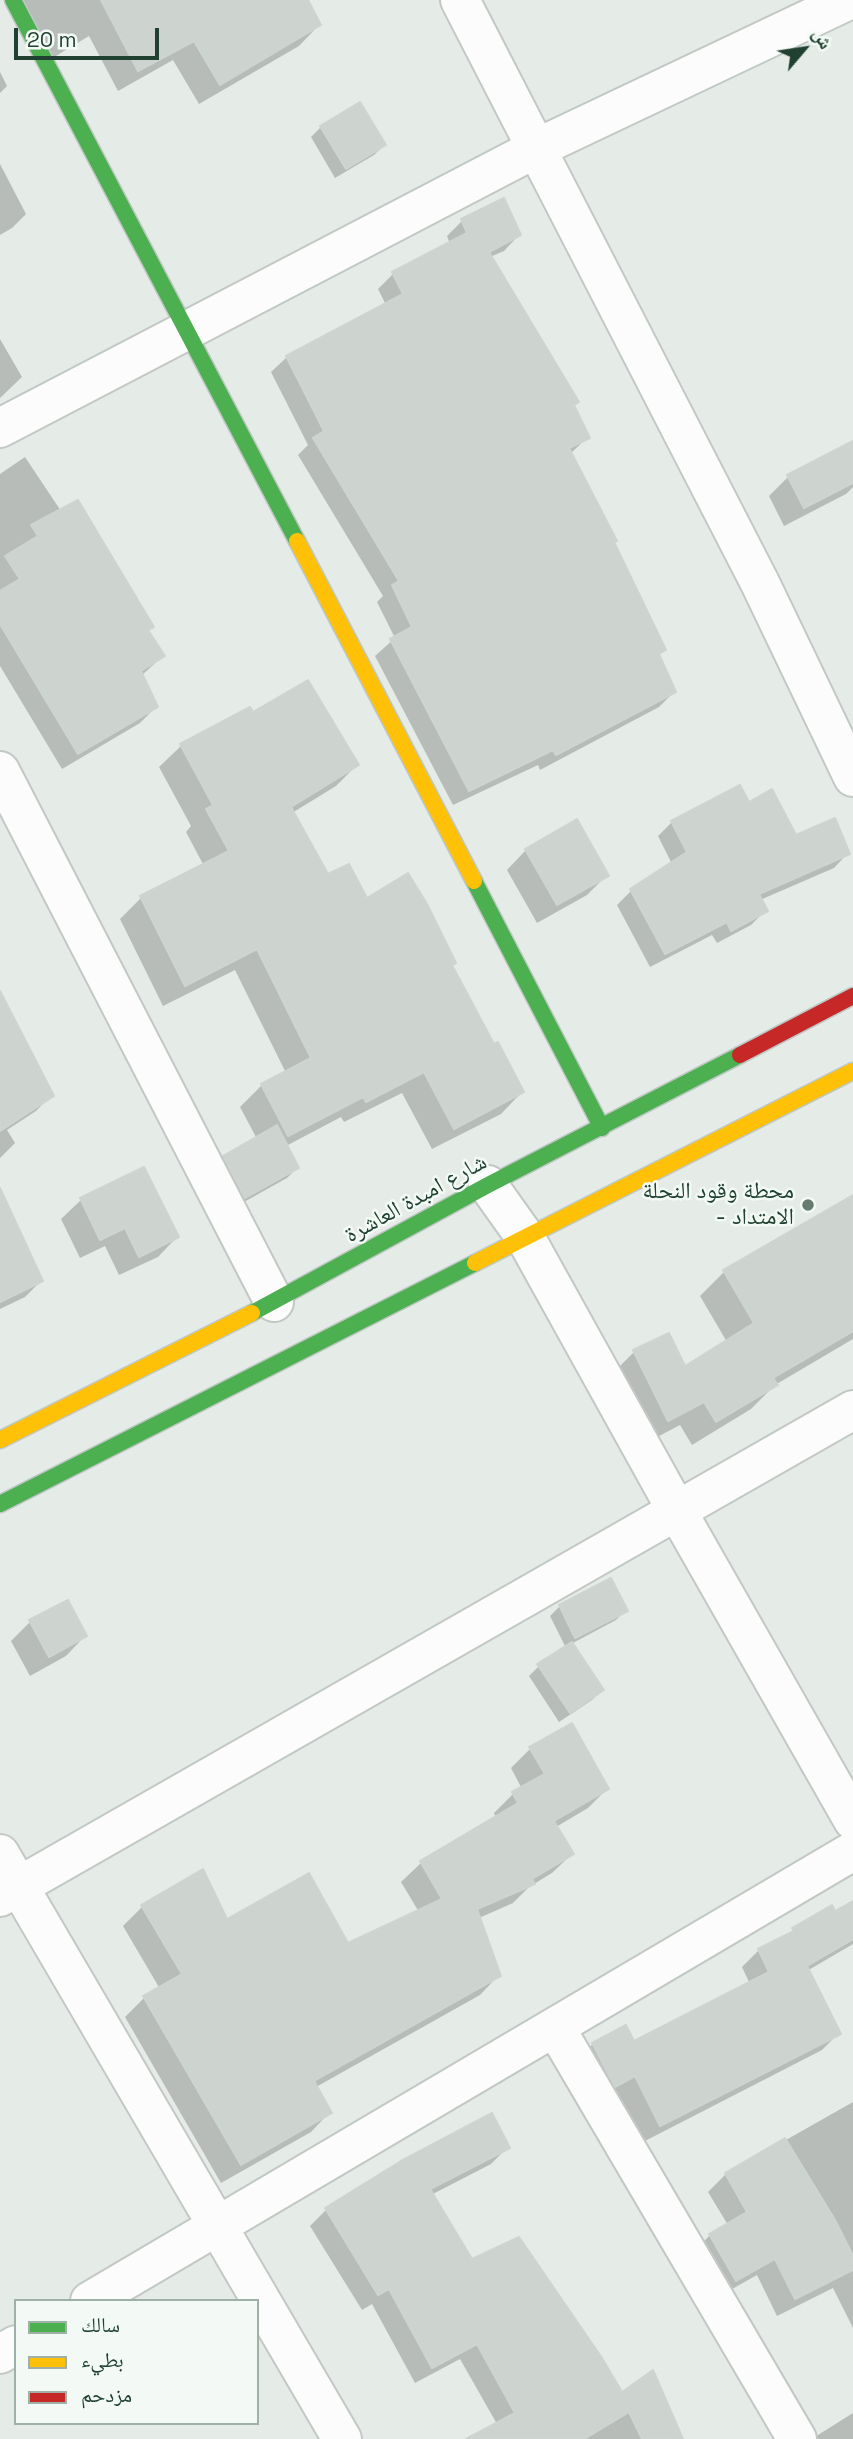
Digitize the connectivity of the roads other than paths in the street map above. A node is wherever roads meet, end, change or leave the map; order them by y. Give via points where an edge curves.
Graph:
1 (13, 0) edge
2 (460, 0) edge
3 (849, 0) edge
4 (535, 149) junction
5 (187, 330) junction
6 (0, 428) edge
7 (0, 771) edge
8 (853, 777) edge
9 (853, 996) edge
10 (853, 1071) edge
11 (602, 1128) junction
12 (488, 1185) junction
13 (526, 1237) junction
14 (274, 1302) junction
15 (853, 1410) edge
16 (0, 1440) edge
17 (0, 1504) edge
18 (677, 1511) junction
19 (853, 1820) edge
20 (853, 1851) edge
21 (7, 1879) edge
22 (555, 2027) junction
23 (218, 2226) junction
24 (93, 2299) edge
25 (342, 2439) edge
26 (797, 2439) edge

1 - 5 main road
2 - 4 street
3 - 4 street
4 - 5 street
4 - 8 street via 760,583
5 - 6 street
5 - 11 main road
7 - 14 street
9 - 11 main road, شارع امبدة العاشرة
10 - 13 main road
11 - 12 main road, شارع امبدة العاشرة
12 - 13 street
12 - 14 main road, شارع امبدة العاشرة
13 - 17 main road
13 - 18 street
14 - 16 main road, شارع امبدة العاشرة
15 - 18 street
18 - 19 street
18 - 21 street
20 - 22 street
21 - 23 street
22 - 23 street
22 - 26 street
23 - 24 street
23 - 25 street

